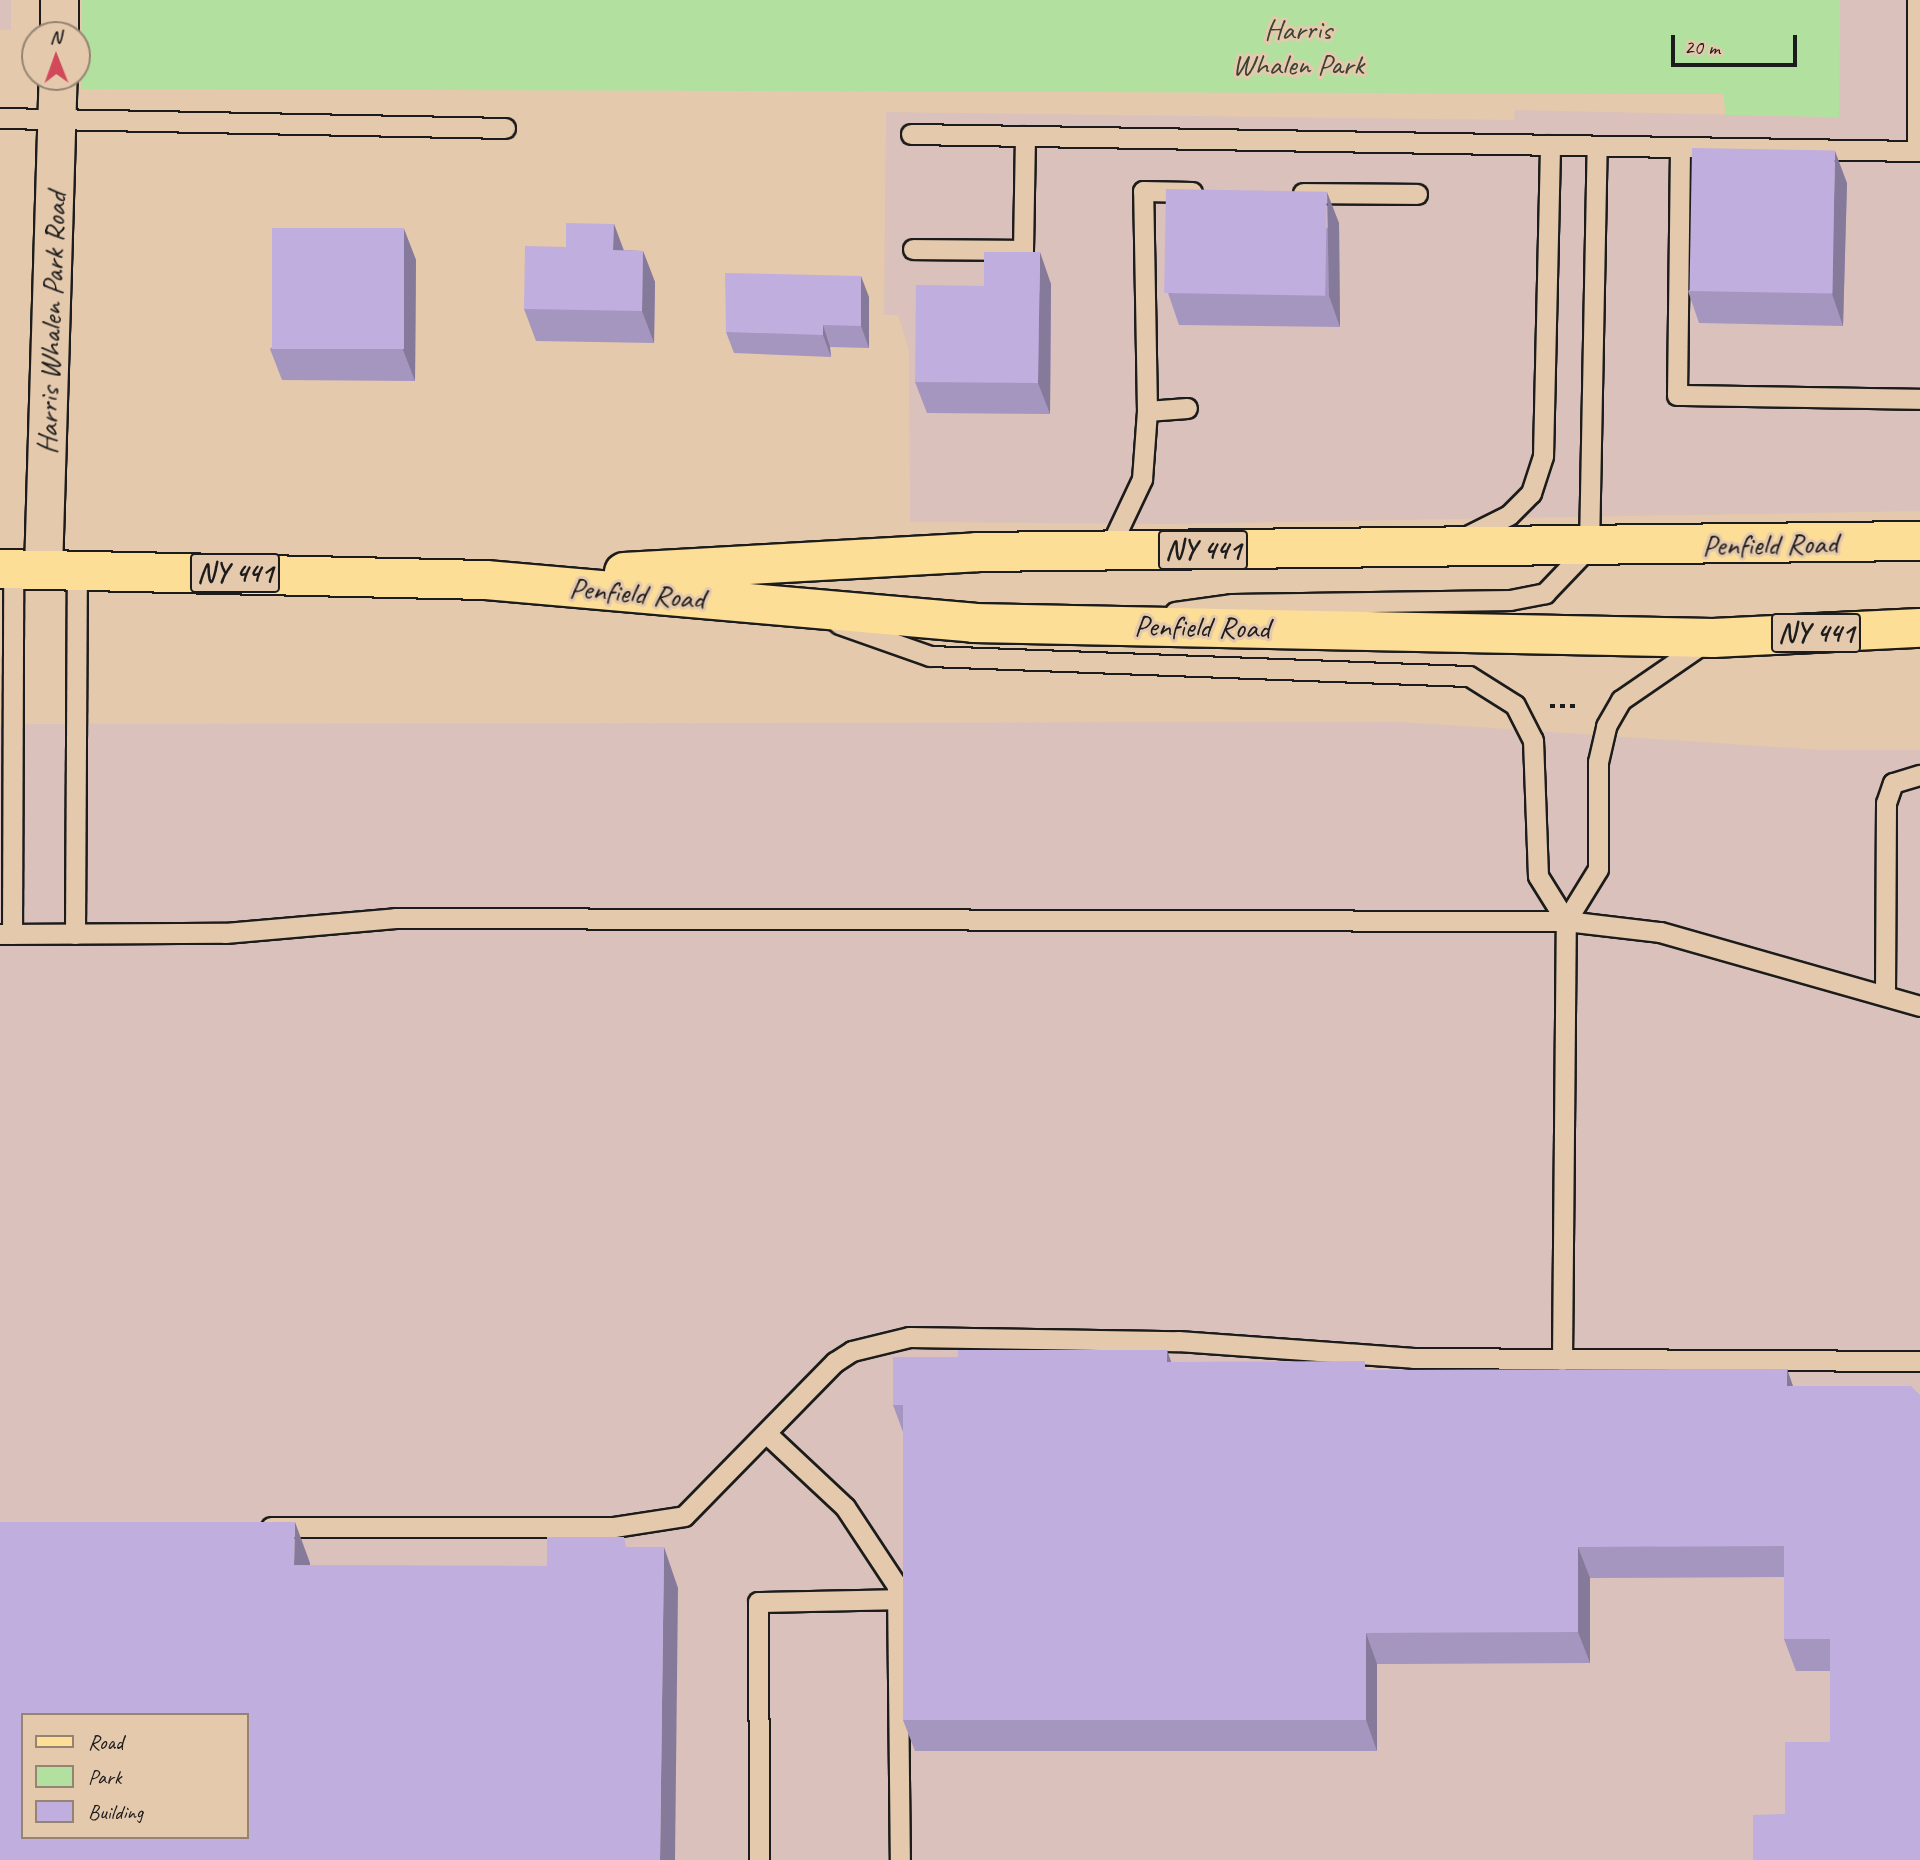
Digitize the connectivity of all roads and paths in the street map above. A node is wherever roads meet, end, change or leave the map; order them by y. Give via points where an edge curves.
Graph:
1 (59, 0) edge
2 (1917, 0) edge
3 (59, 21) edge
4 (58, 91) edge
5 (57, 115) junction
6 (0, 118) edge
7 (505, 128) dead end
8 (911, 134) dead end
9 (1025, 136) junction
10 (1550, 145) junction
11 (1597, 147) junction
12 (1679, 149) junction
13 (1918, 151) edge
14 (1212, 192) edge
15 (1280, 192) edge
16 (1417, 194) dead end
17 (913, 249) dead end
18 (1920, 399) edge
19 (1187, 408) dead end
20 (1147, 411) junction
21 (1920, 541) edge
22 (1589, 547) junction
23 (1443, 548) junction
24 (1108, 551) junction
25 (33, 569) edge
26 (486, 579) junction
27 (786, 606) junction
28 (1084, 625) junction
29 (1920, 628) edge
30 (1713, 638) junction
31 (1539, 706) dead end
32 (1586, 706) dead end
33 (1920, 775) edge
34 (1566, 921) junction
35 (6, 934) edge
36 (75, 934) junction
37 (1885, 995) junction
38 (1920, 1006) edge
39 (1562, 1360) junction
40 (1920, 1361) edge
41 (768, 1434) junction
42 (249, 1527) edge
43 (897, 1598) junction
44 (759, 1860) edge
45 (900, 1860) edge

1 - 3 street
2 - 13 lane
4 - 5 street, Harris Whalen Park Road
5 - 6 lane
5 - 7 lane
5 - 25 street, Harris Whalen Park Road
8 - 9 lane
9 - 10 lane
9 - 17 lane via 1023,250
10 - 11 lane
10 - 23 lane via 1541,468 1531,493 1509,516
11 - 12 lane
11 - 22 lane
12 - 13 lane
12 - 18 lane via 1677,395
14 - 20 lane via 1143,191
15 - 16 lane
19 - 20 lane
20 - 24 lane via 1142,478
21 - 22 main road, Penfield Road / NY 441
22 - 23 main road, Penfield Road / NY 441
22 - 28 lane via 1545,593 1510,600 1232,604
23 - 24 main road, Penfield Road / NY 441
24 - 26 main road, Penfield Road / NY 441 via 977,552
25 - 26 main road, Penfield Road / NY 441
25 - 35 lane
25 - 36 lane
26 - 27 main road, Penfield Road / NY 441
27 - 28 main road, Penfield Road / NY 441 via 974,623
27 - 34 lane via 930,656 1469,676 1515,705 1533,740 1538,876
28 - 30 main road, Penfield Road / NY 441
29 - 30 main road, Penfield Road / NY 441
30 - 34 lane via 1620,700 1606,726 1598,762 1598,869
31 - 32 path
33 - 37 lane via 1893,783 1886,803
34 - 36 lane via 395,918 225,933
34 - 37 lane via 1660,932
34 - 39 lane
35 - 36 lane
37 - 38 lane
39 - 40 lane
39 - 41 lane via 1314,1354 1178,1341 909,1337 852,1351 835,1362
41 - 42 lane via 684,1516 655,1524
41 - 43 lane via 853,1517 884,1558
43 - 44 lane via 758,1602
43 - 45 lane

